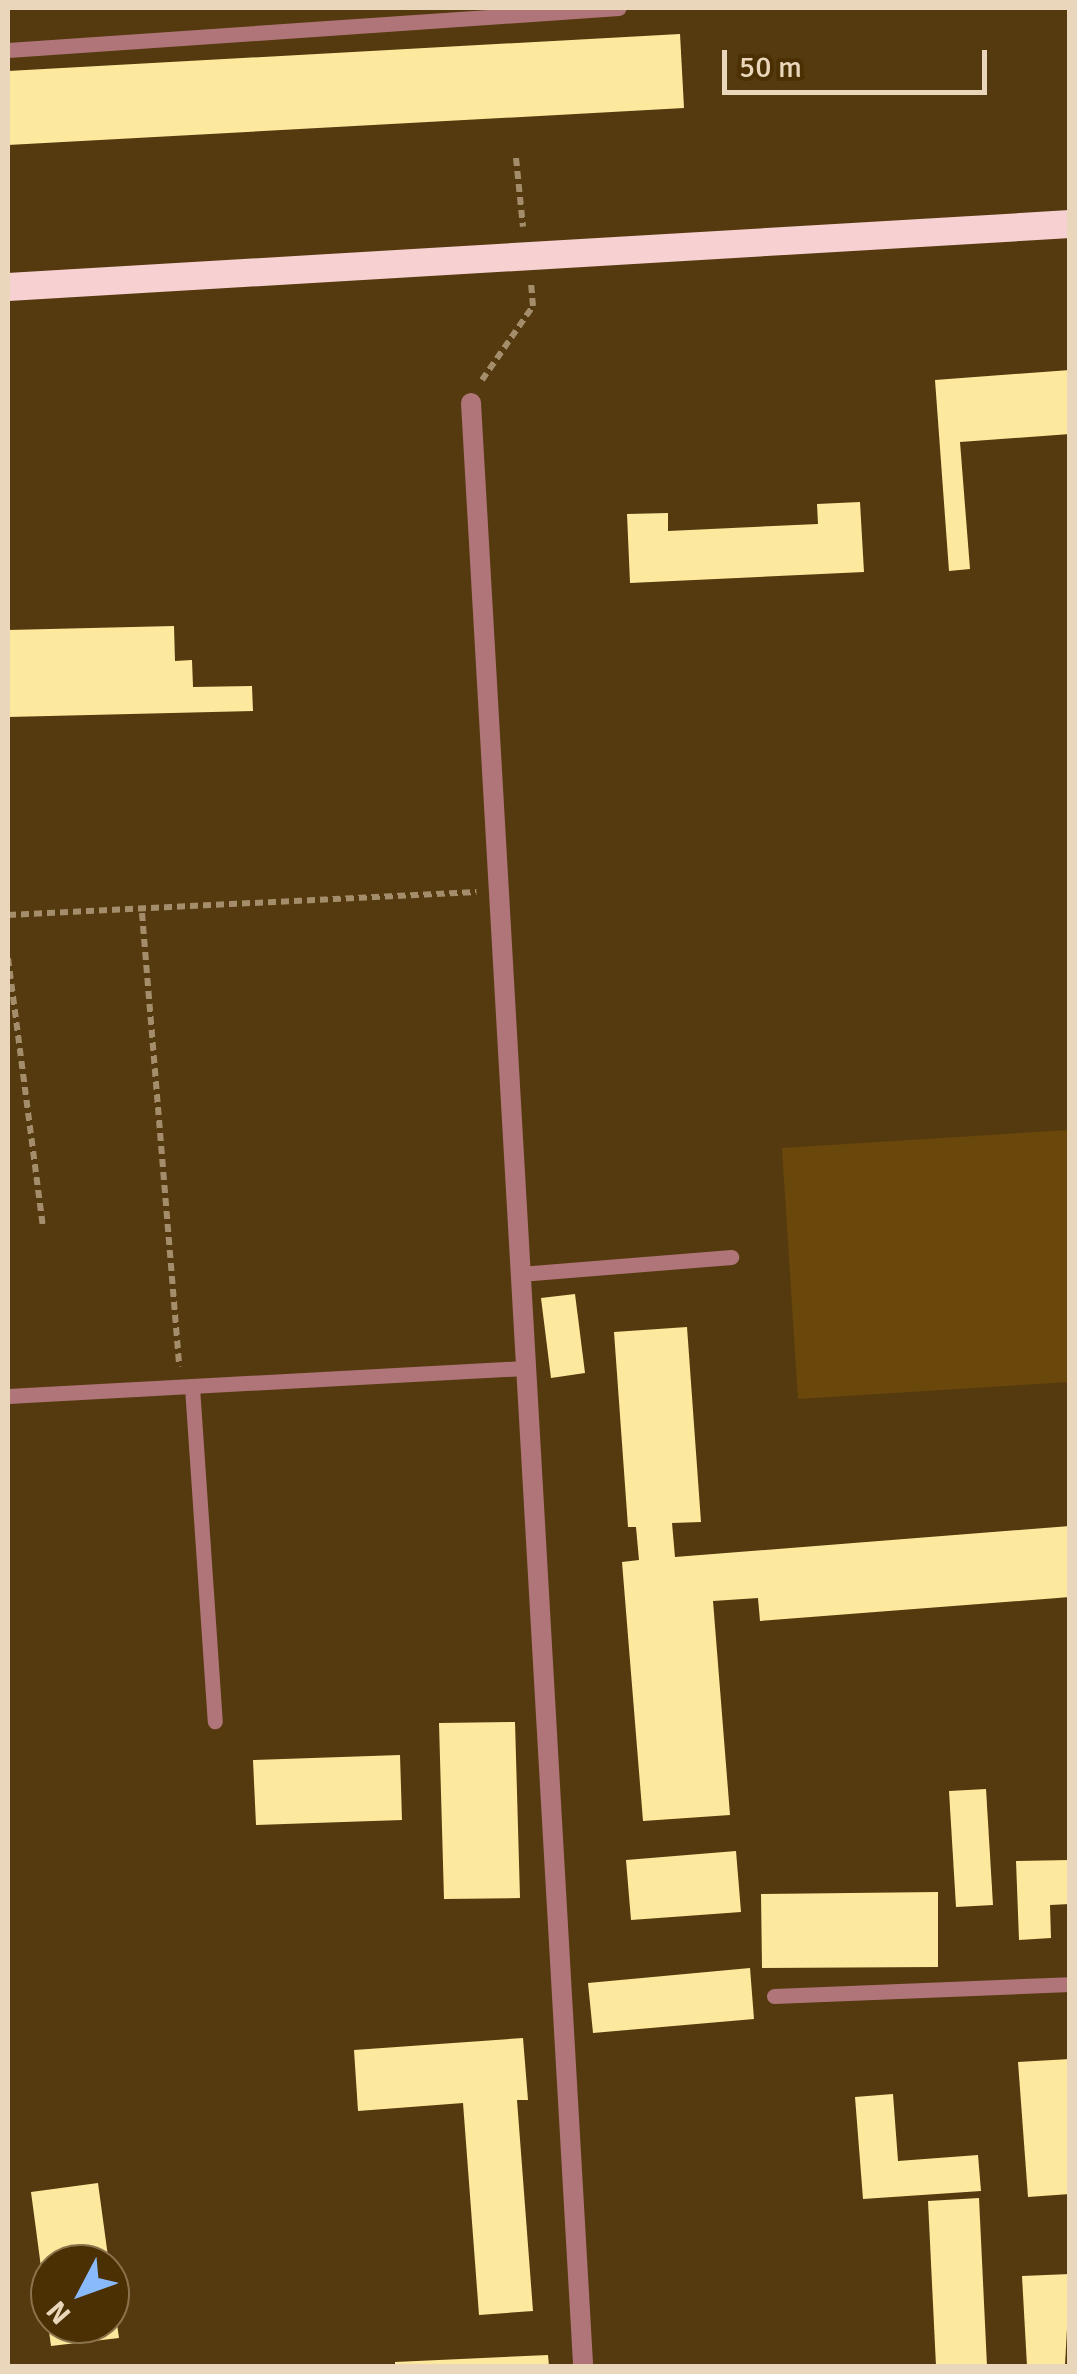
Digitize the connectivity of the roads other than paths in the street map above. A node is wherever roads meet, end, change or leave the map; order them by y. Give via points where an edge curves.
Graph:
1 (618, 8) edge
2 (8, 50) edge
3 (1070, 224) edge
4 (8, 287) edge
5 (471, 402) dead end
6 (731, 1257) dead end
7 (520, 1274) junction
8 (525, 1368) junction
9 (186, 1387) junction
10 (8, 1396) edge
11 (215, 1721) dead end
12 (1070, 1984) edge
13 (774, 1996) dead end
14 (583, 2366) edge

1 - 2 lane
3 - 4 highway
5 - 7 street
6 - 7 lane
7 - 8 street
8 - 9 lane
8 - 14 street
9 - 10 lane
9 - 11 lane
12 - 13 lane

